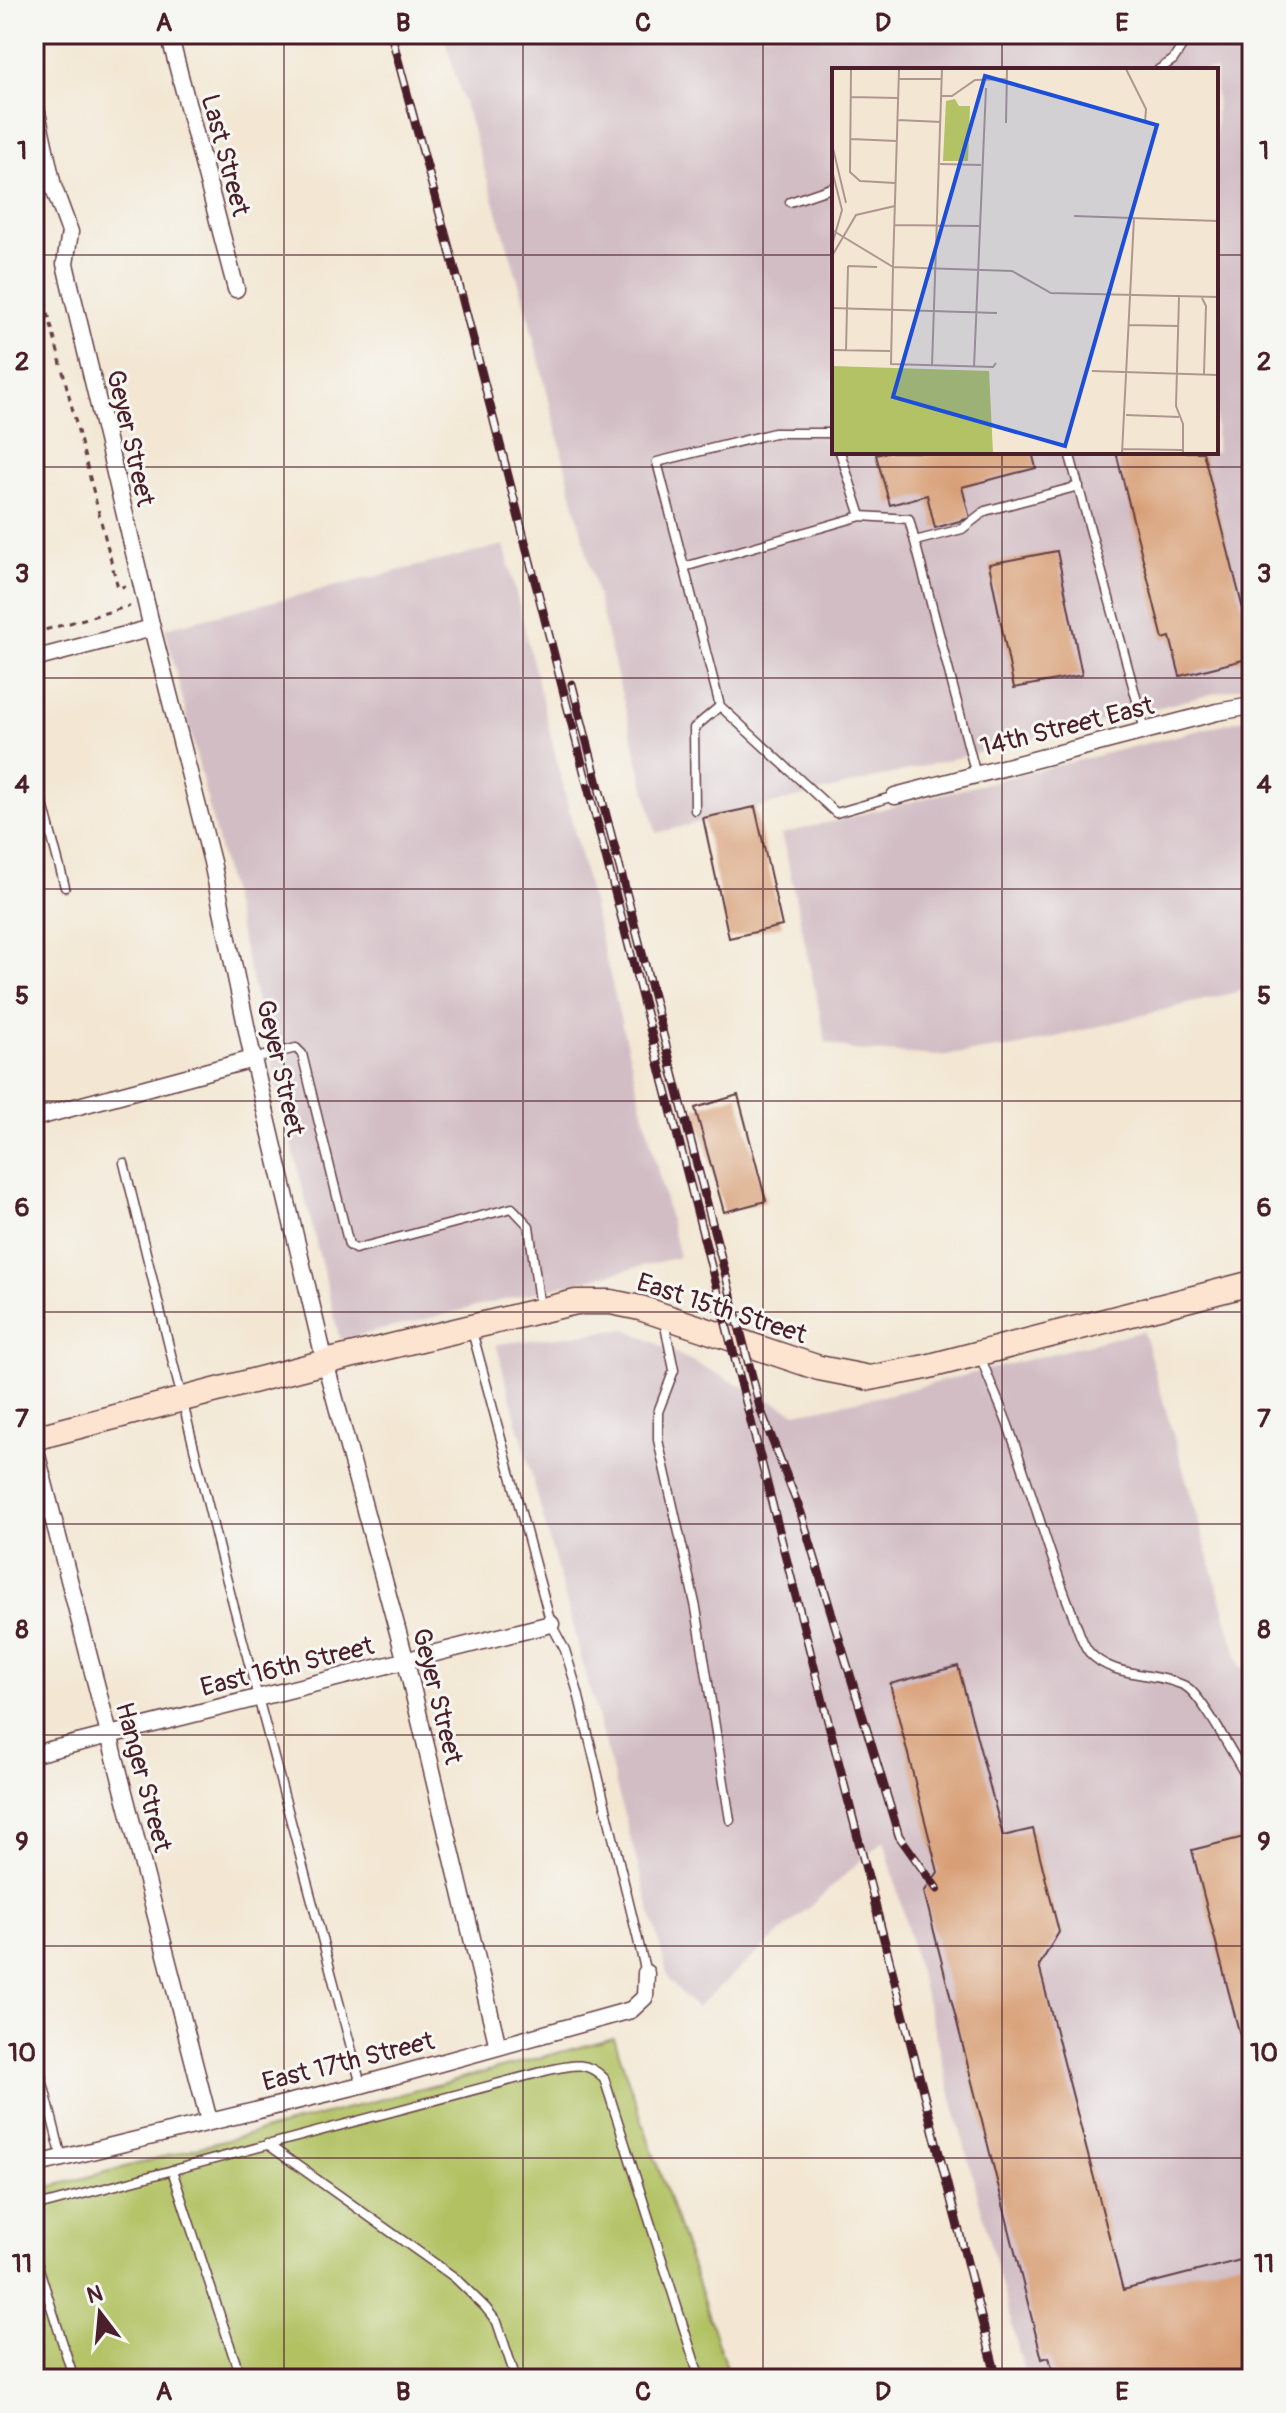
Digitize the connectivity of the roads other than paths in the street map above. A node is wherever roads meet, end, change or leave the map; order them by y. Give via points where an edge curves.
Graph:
1 (169, 34) edge
2 (1190, 34) edge
3 (1161, 68) edge
4 (34, 99) edge
5 (832, 188) edge
6 (790, 202) dead end
7 (236, 289) dead end
8 (832, 433) edge
9 (841, 454) edge
10 (1070, 454) edge
11 (1079, 486) junction
12 (861, 516) junction
13 (915, 541) junction
14 (684, 567) junction
15 (152, 628) junction
16 (34, 659) edge
17 (720, 706) junction
18 (1252, 706) edge
19 (1145, 731) junction
20 (34, 770) edge
21 (976, 775) junction
22 (895, 796) joint
23 (695, 810) dead end
24 (65, 887) dead end
25 (253, 1059) junction
26 (34, 1118) edge
27 (124, 1163) dead end
28 (1252, 1283) edge
29 (540, 1309) junction
30 (663, 1316) junction
31 (471, 1326) junction
32 (979, 1353) junction
33 (325, 1362) junction
34 (183, 1400) junction
35 (34, 1438) edge
36 (34, 1444) edge
37 (551, 1624) junction
38 (406, 1662) junction
39 (259, 1697) junction
40 (108, 1735) junction
41 (34, 1754) edge
42 (1252, 1786) edge
43 (730, 1820) dead end
44 (646, 1973) joint
45 (34, 2047) edge
46 (498, 2047) junction
47 (361, 2085) junction
48 (209, 2121) junction
49 (267, 2144) junction
50 (62, 2158) junction
51 (34, 2165) edge
52 (172, 2170) junction
53 (34, 2207) edge
54 (34, 2253) edge
55 (74, 2379) edge
56 (241, 2379) edge
57 (516, 2379) edge
58 (700, 2379) edge

1 - 7 street, Last Street
2 - 3 lane
4 - 15 street, Geyer Street via 53,186 70,232 65,264
5 - 6 lane
8 - 14 lane via 774,433 657,462
9 - 12 lane
10 - 11 lane
11 - 13 lane via 985,511 962,529
11 - 19 lane
12 - 13 lane via 909,519
12 - 14 lane
13 - 21 lane
14 - 17 lane
15 - 16 street
15 - 25 street, Geyer Street via 212,862
17 - 22 lane via 836,813
17 - 23 lane via 694,728
18 - 19 street, 14th Street East
19 - 21 street, 14th Street East
20 - 24 lane
21 - 22 street, 14th Street East
25 - 26 street
25 - 29 lane via 296,1048 302,1054 349,1245 355,1249 512,1208 529,1226
25 - 33 street, Geyer Street
27 - 34 lane
28 - 32 street, East 15th Street
29 - 30 street, East 15th Street via 593,1301
29 - 31 street, East 15th Street
30 - 32 street, East 15th Street via 819,1368 870,1378
30 - 43 lane via 674,1370 658,1412 658,1440 696,1608
31 - 33 street, East 15th Street
31 - 37 lane
32 - 42 lane via 1087,1649 1118,1670 1187,1686 1203,1701
33 - 34 street, East 15th Street
33 - 38 street, Geyer Street
34 - 35 street, East 15th Street
34 - 39 lane
36 - 40 street, Hanger Street
37 - 38 street, East 16th Street
37 - 44 lane via 578,1693
38 - 39 street, East 16th Street
38 - 46 street, Geyer Street
39 - 40 street, East 16th Street
39 - 47 lane
40 - 41 street, East 16th Street
40 - 48 street, Hanger Street
44 - 46 street, East 17th Street via 645,1997 631,2010
45 - 50 lane
46 - 47 street, East 17th Street
47 - 48 street, East 17th Street
48 - 50 street, East 17th Street
49 - 52 lane
49 - 57 lane via 465,2287 497,2322
49 - 58 lane via 576,2063 596,2070 604,2078
50 - 51 street, East 17th Street
52 - 53 lane
52 - 56 lane
54 - 55 lane

